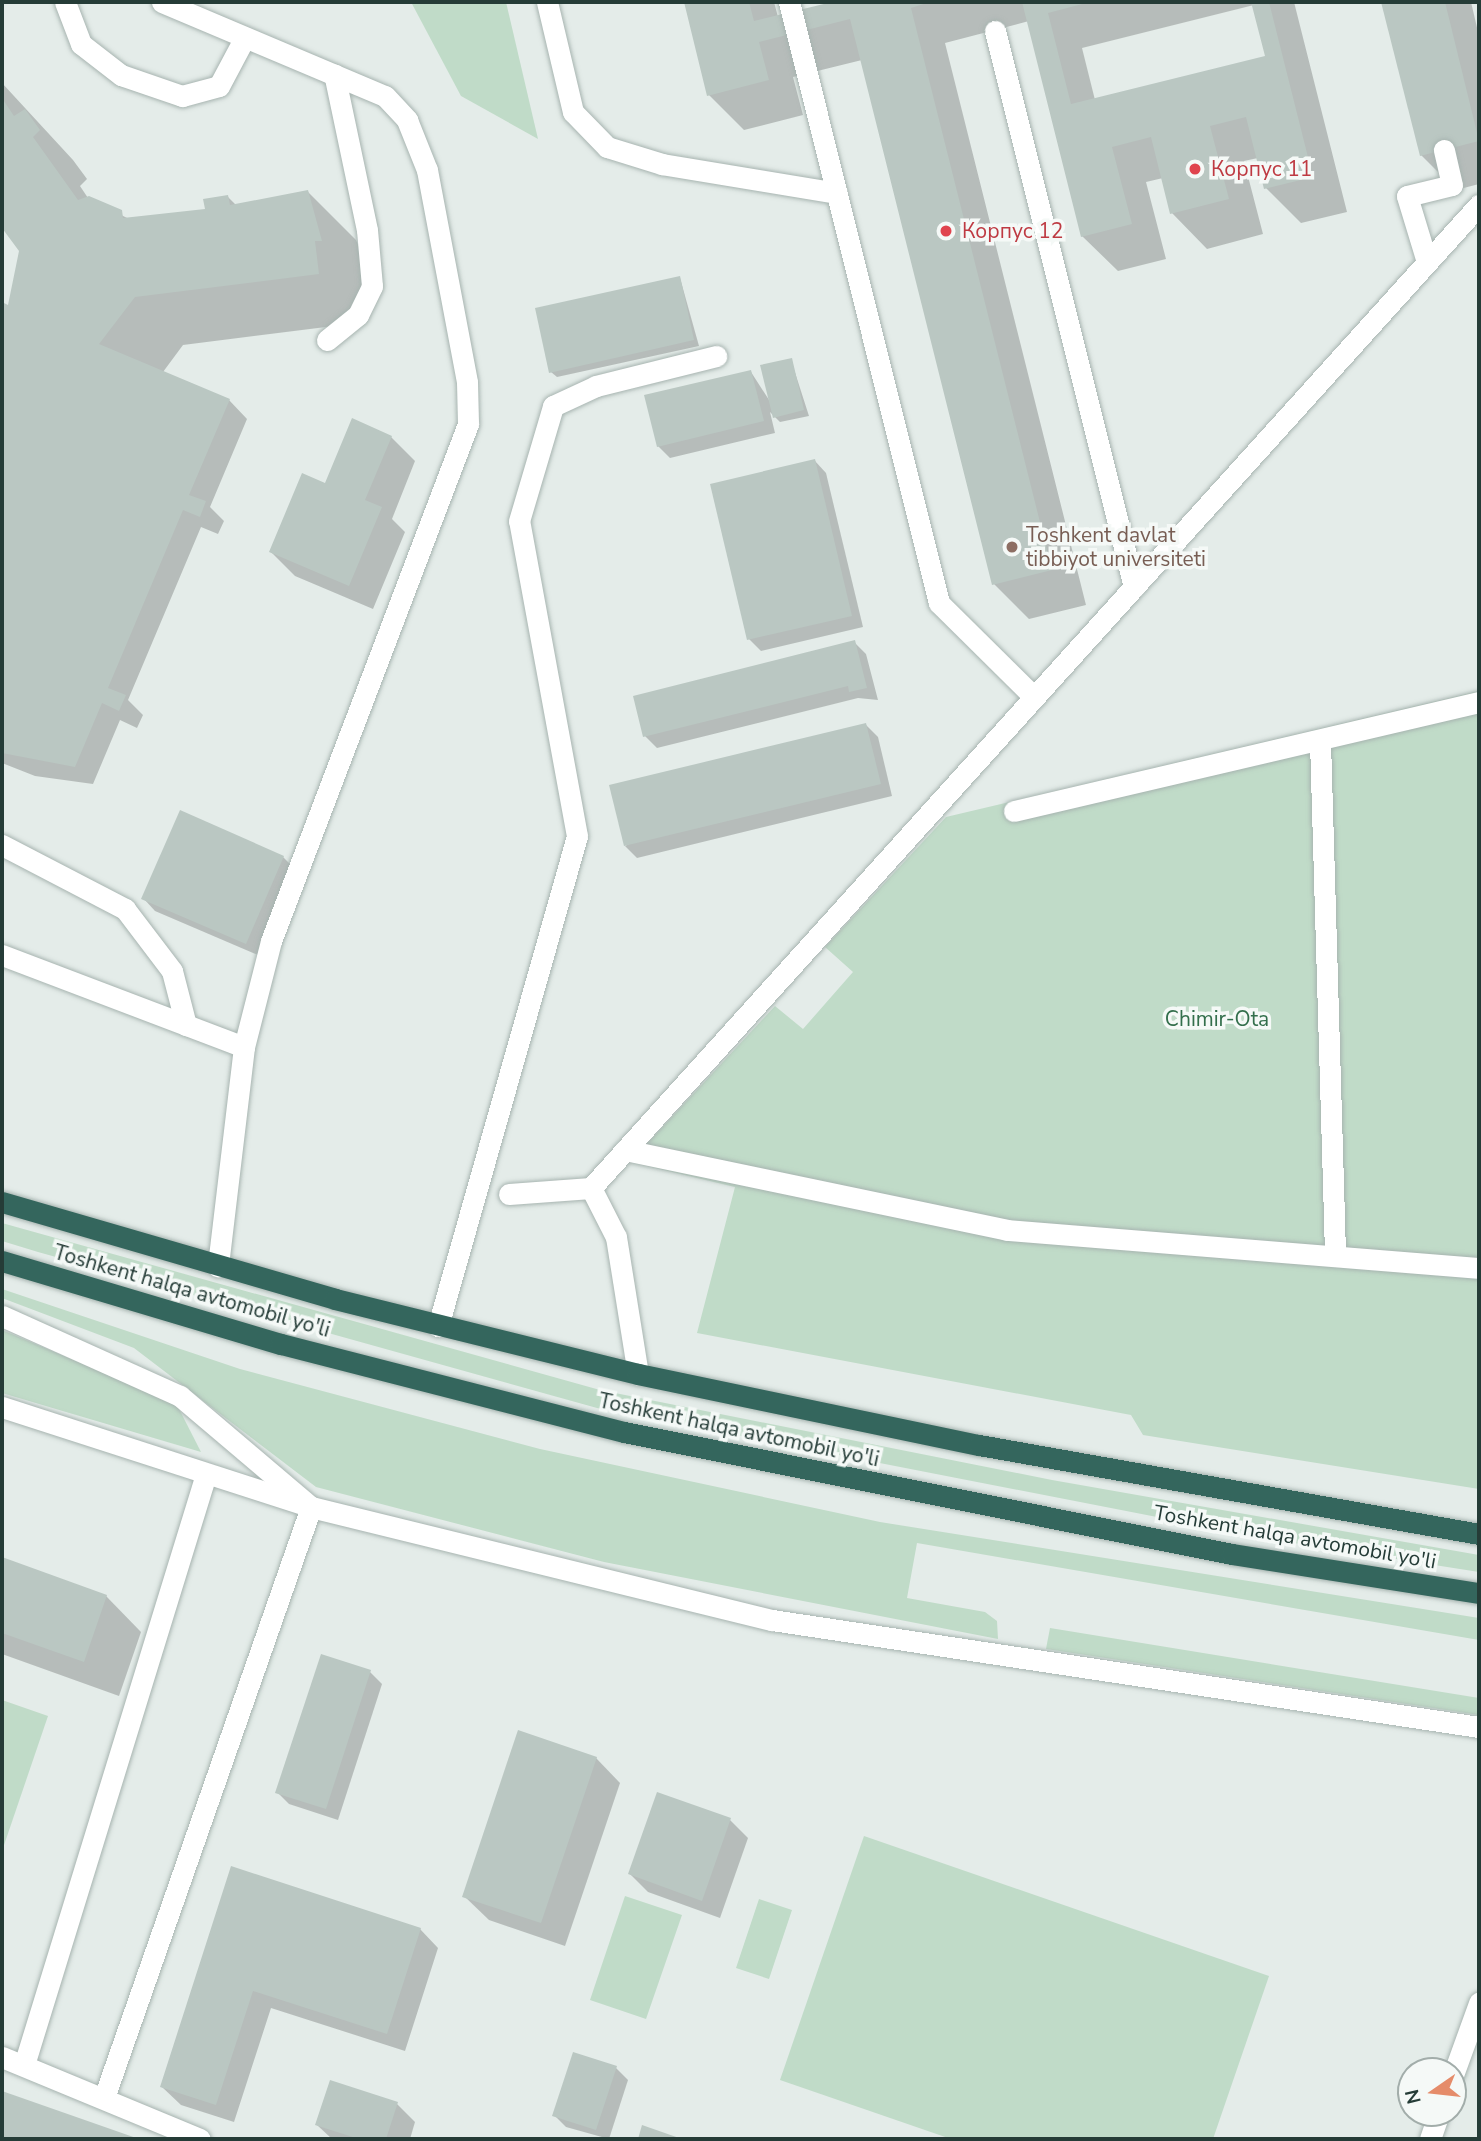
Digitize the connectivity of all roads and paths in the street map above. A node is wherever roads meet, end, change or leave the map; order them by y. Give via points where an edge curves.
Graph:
1 (65, 2) edge
2 (162, 2) edge
3 (547, 2) edge
4 (789, 2) edge
5 (995, 31) dead end
6 (244, 37) junction
7 (334, 74) junction
8 (1444, 150) dead end
9 (837, 193) junction
10 (1479, 205) edge
11 (1427, 262) junction
12 (327, 340) dead end
13 (716, 356) dead end
14 (1134, 587) junction
15 (1034, 697) junction
16 (1479, 702) edge
17 (1320, 741) junction
18 (1014, 811) dead end
19 (2, 845) edge
20 (2, 955) edge
21 (186, 1025) junction
22 (244, 1046) junction
23 (625, 1150) junction
24 (591, 1188) junction
25 (509, 1194) dead end
26 (2, 1202) edge
27 (1335, 1253) junction
28 (2, 1261) edge
29 (218, 1266) junction
30 (1479, 1268) edge
31 (2, 1316) edge
32 (438, 1326) junction
33 (638, 1374) junction
34 (2, 1407) edge
35 (206, 1474) junction
36 (311, 1507) junction
37 (1479, 1534) edge
38 (1479, 1593) edge
39 (1479, 1727) edge
40 (1479, 2003) edge
41 (2, 2057) edge
42 (1460, 2057) edge
43 (24, 2065) junction
44 (105, 2095) junction
45 (200, 2139) edge

1 - 6 lane via 81,44 121,75 182,96 219,86
2 - 6 lane
3 - 9 lane via 573,112 607,147 662,164
4 - 9 lane
5 - 14 lane
6 - 7 lane
7 - 12 lane via 367,230 372,286 358,315
7 - 22 lane via 386,96 407,120 427,170 467,382 468,424 271,941
8 - 11 lane via 1452,185 1407,196
9 - 15 lane via 939,603
10 - 11 lane
11 - 14 lane
13 - 32 lane via 596,386 553,406 519,521 577,836
14 - 15 lane
15 - 23 lane
16 - 17 lane
17 - 18 lane
17 - 27 lane
19 - 21 lane via 125,909 172,971
20 - 21 lane
21 - 22 lane
22 - 29 lane
23 - 24 lane
23 - 27 lane via 1007,1230
24 - 25 lane
24 - 33 lane via 616,1237
26 - 29 highway, Toshkent halqa avtomobil yo'li
27 - 30 lane
28 - 38 highway, Toshkent halqa avtomobil yo'li via 281,1344 624,1432 1232,1554
29 - 32 highway, Toshkent halqa avtomobil yo'li
31 - 36 lane via 180,1396
32 - 33 highway, Toshkent halqa avtomobil yo'li
33 - 37 highway, Toshkent halqa avtomobil yo'li via 979,1445
34 - 35 lane
35 - 36 lane
35 - 43 lane
36 - 39 lane via 772,1620
36 - 44 lane
40 - 42 lane
41 - 43 lane
43 - 44 lane
44 - 45 lane

